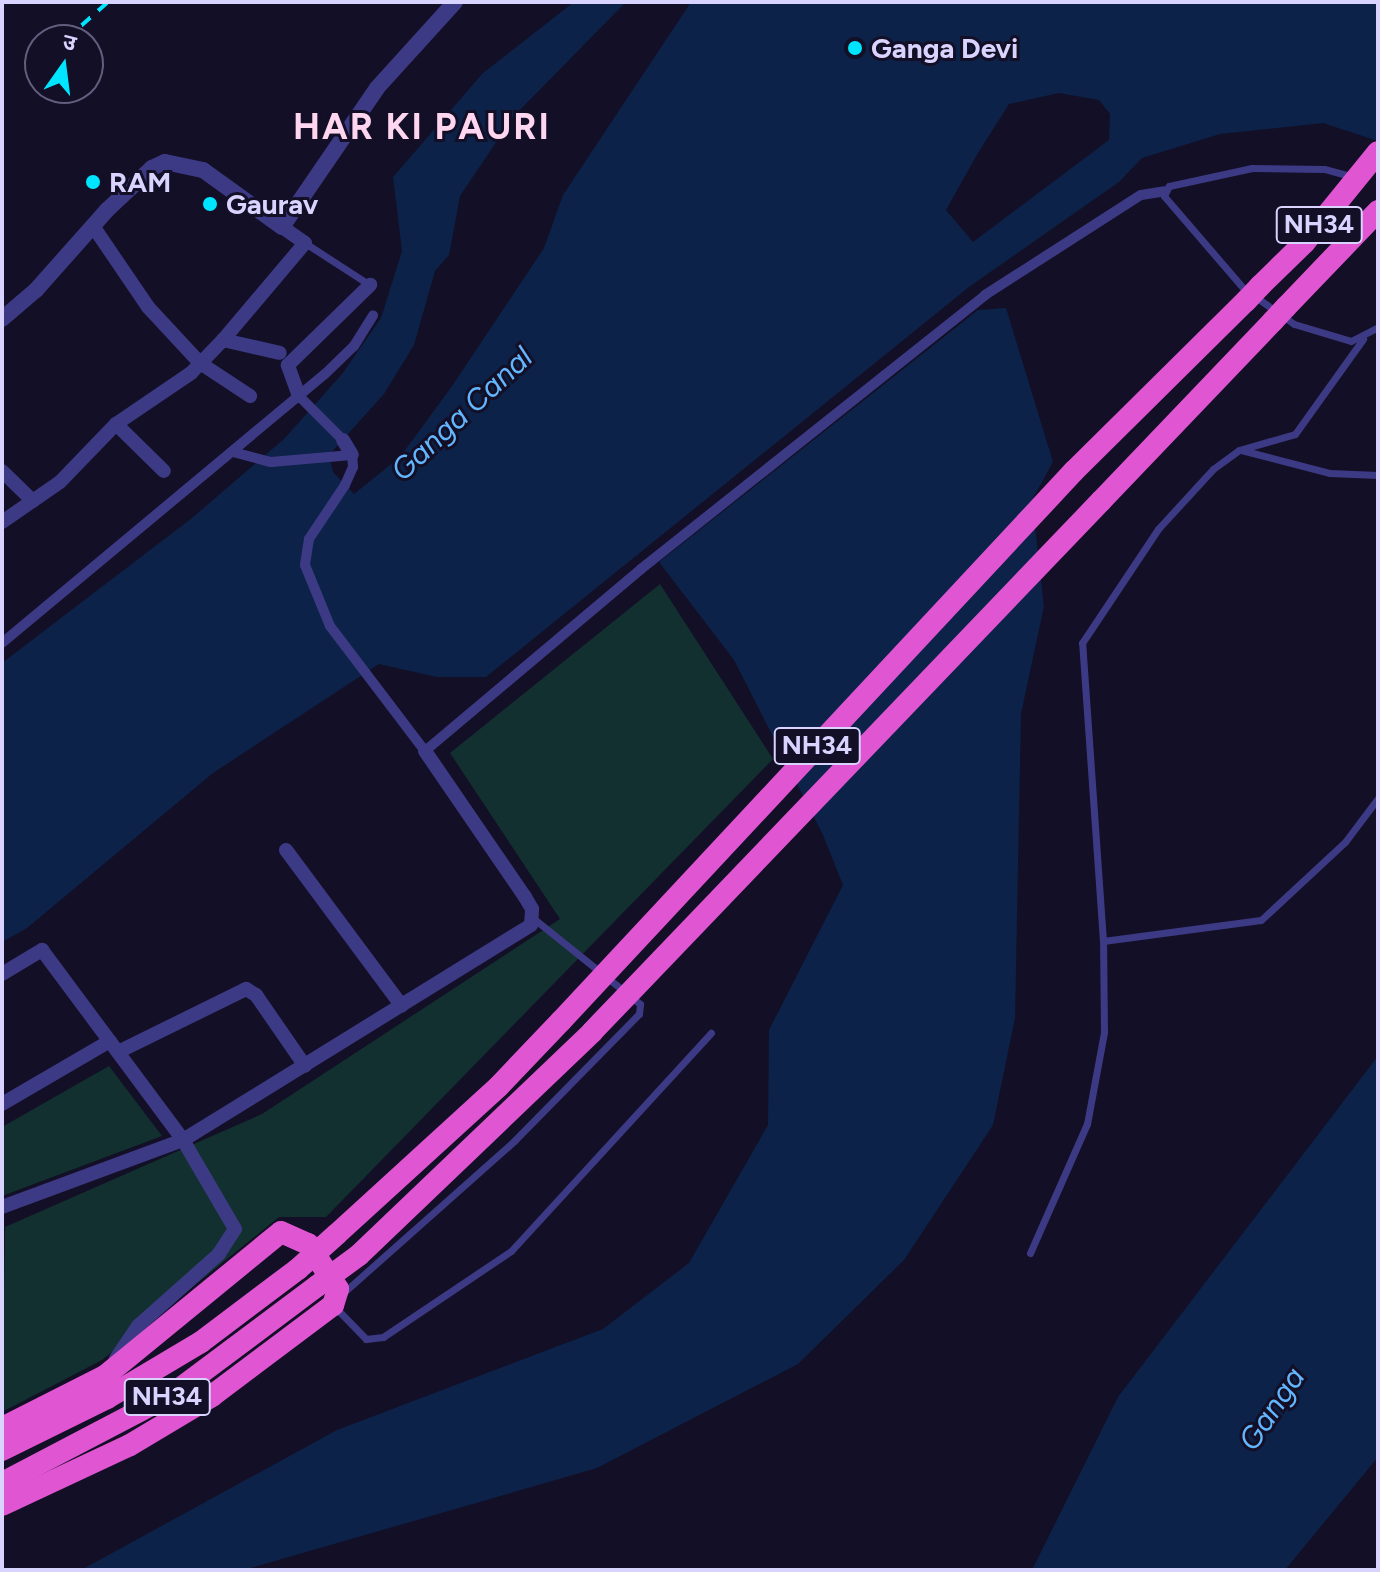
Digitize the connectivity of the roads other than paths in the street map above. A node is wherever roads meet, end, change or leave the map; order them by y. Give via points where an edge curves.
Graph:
1 (455, 2) edge
2 (1376, 156) edge
3 (1358, 178) junction
4 (1165, 191) junction
5 (1378, 211) edge
6 (93, 226) junction
7 (282, 227) junction
8 (305, 243) junction
9 (370, 285) joint
10 (373, 316) dead end
11 (2, 319) edge
12 (1378, 327) edge
13 (1363, 339) junction
14 (223, 340) junction
15 (280, 353) dead end
16 (200, 363) junction
17 (250, 396) dead end
18 (304, 401) junction
19 (116, 424) junction
20 (343, 440) joint
21 (1239, 450) junction
22 (233, 452) junction
23 (352, 455) junction
24 (2, 471) edge
25 (164, 471) dead end
26 (1378, 475) edge
27 (33, 501) junction
28 (2, 522) edge
29 (2, 643) edge
30 (425, 751) junction
31 (1378, 798) edge
32 (286, 850) dead end
33 (533, 918) junction
34 (1103, 941) junction
35 (2, 974) edge
36 (402, 1006) junction
37 (711, 1033) dead end
38 (114, 1046) junction
39 (305, 1066) junction
40 (2, 1104) edge
41 (183, 1140) junction
42 (2, 1207) edge
43 (1030, 1253) dead end
44 (336, 1301) junction
45 (105, 1376) junction
46 (2, 1428) edge
47 (2, 1450) edge
48 (2, 1483) edge
49 (2, 1505) edge

1 - 7 street via 370,97
2 - 3 highway, NH34
3 - 4 lane via 1324,169 1252,168
3 - 47 highway, NH34, bridge via 1253,293 1074,471 499,1086 298,1269 201,1342 107,1398
4 - 13 lane via 1167,204 1243,288 1294,324 1333,337
4 - 30 street via 1141,195 985,295 641,569
5 - 48 highway, NH34, bridge via 592,1032 359,1255 174,1393
6 - 7 street via 152,168 165,162 203,170
6 - 11 street
6 - 16 street via 139,296
7 - 8 street
8 - 9 lane
8 - 14 street
9 - 18 street via 288,365
10 - 18 street via 354,346
12 - 13 lane
13 - 21 lane via 1304,425 1282,439
14 - 15 street
14 - 16 street
16 - 17 street
16 - 19 street
18 - 20 street
18 - 22 street
19 - 25 street
19 - 27 street via 60,482
20 - 23 street
21 - 26 lane via 1329,473
21 - 34 lane via 1213,469 1158,529 1082,643
22 - 23 street via 271,462
22 - 29 street
23 - 30 street via 345,485 309,539 305,565 330,626
24 - 27 street
27 - 28 street
30 - 33 street via 525,897
31 - 34 lane via 1345,842 1261,920
32 - 36 street
33 - 36 street via 524,931
33 - 44 lane via 640,1004 639,1014 514,1141
34 - 43 lane via 1104,1032 1087,1124
35 - 38 street via 42,950
36 - 39 street
37 - 44 lane via 511,1251 383,1337 366,1339
38 - 39 street via 246,989 256,995
38 - 40 street
38 - 41 street
39 - 41 street
41 - 42 street
41 - 45 street via 235,1229 219,1254 138,1326
44 - 45 highway via 338,1289 308,1244 281,1232
44 - 49 highway via 212,1396 130,1445
45 - 46 highway

